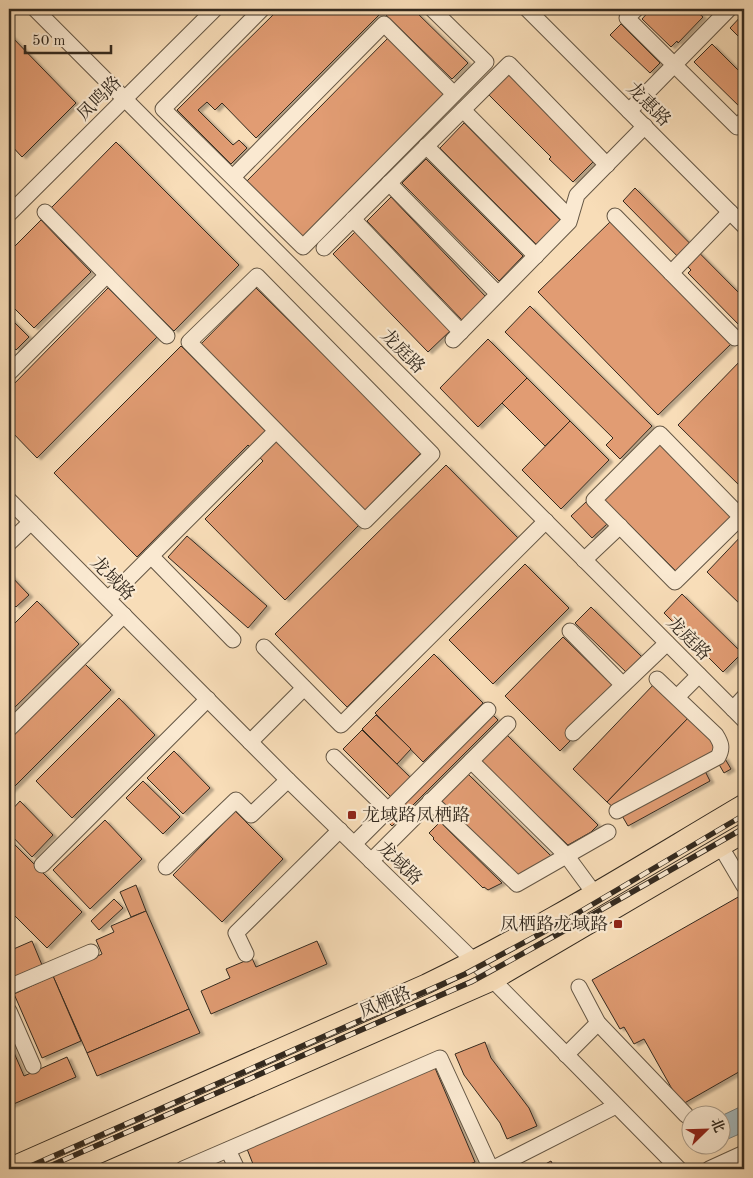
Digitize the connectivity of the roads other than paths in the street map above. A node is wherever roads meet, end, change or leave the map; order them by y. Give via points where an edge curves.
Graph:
1 (35, 9) edge
2 (215, 9) edge
3 (262, 9) edge
4 (432, 9) edge
5 (528, 9) edge
6 (636, 9) edge
7 (729, 9) edge
8 (675, 65) junction
9 (454, 94) junction
10 (125, 98) junction
11 (463, 110) junction
12 (630, 111) junction
13 (744, 120) edge
14 (645, 126) junction
15 (426, 146) junction
16 (607, 165) junction
17 (233, 177) junction
18 (389, 183) junction
19 (45, 212) dead end
20 (730, 212) junction
21 (9, 214) edge
22 (615, 216) dead end
23 (570, 218) junction
24 (353, 219) junction
25 (744, 226) edge
26 (324, 248) dead end
27 (536, 256) junction
28 (671, 273) junction
29 (107, 275) junction
30 (498, 294) junction
31 (167, 336) dead end
32 (735, 338) dead end
33 (9, 373) edge
34 (276, 430) junction
35 (9, 500) edge
36 (546, 521) junction
37 (31, 522) junction
38 (620, 526) junction
39 (9, 543) edge
40 (151, 556) junction
41 (584, 560) junction
42 (108, 599) junction
43 (124, 615) junction
44 (570, 631) dead end
45 (233, 640) dead end
46 (667, 643) junction
47 (264, 647) dead end
48 (699, 675) junction
49 (657, 679) dead end
50 (623, 685) junction
51 (304, 688) junction
52 (676, 697) junction
53 (744, 697) edge
54 (208, 699) junction
55 (733, 709) junction
56 (488, 710) dead end
57 (744, 720) edge
58 (508, 724) dead end
59 (9, 729) edge
60 (573, 733) dead end
61 (250, 742) junction
62 (334, 757) dead end
63 (471, 761) junction
64 (288, 780) junction
65 (430, 801) junction
66 (744, 804) edge
67 (388, 810) junction
68 (618, 811) dead end
69 (340, 830) junction
70 (608, 832) dead end
71 (744, 833) edge
72 (354, 844) junction
73 (721, 847) junction
74 (566, 856) junction
75 (371, 861) junction
76 (42, 865) dead end
77 (166, 867) dead end
78 (744, 887) edge
79 (594, 893) junction
80 (528, 932) junction
81 (91, 952) dead end
82 (246, 954) dead end
83 (538, 954) junction
84 (474, 961) junction
85 (492, 981) junction
86 (426, 984) junction
87 (9, 987) edge
88 (579, 987) dead end
89 (437, 1006) junction
90 (9, 1010) edge
91 (598, 1023) junction
92 (566, 1055) junction
93 (33, 1066) dead end
94 (616, 1106) junction
95 (680, 1109) edge
96 (228, 1150) junction
97 (743, 1156) edge
98 (9, 1168) edge
99 (63, 1169) edge
100 (183, 1169) edge
101 (237, 1169) edge
102 (491, 1169) edge
103 (679, 1169) edge
104 (709, 1169) edge

1 - 10 street, 龙庭路
2 - 10 street, 凤鸣路
3 - 17 street via 163,108
4 - 9 street via 486,62
5 - 12 street, 龙惠路
6 - 8 street via 627,18
7 - 8 street
8 - 12 street
8 - 13 street via 737,127
9 - 17 street via 303,247
9 - 17 street via 384,24
10 - 21 street, 凤鸣路
10 - 36 street, 龙庭路
11 - 15 street
11 - 16 street via 508,64
11 - 23 street
12 - 14 street, 龙惠路
14 - 16 street
14 - 20 street, 龙惠路
15 - 18 street
15 - 27 street
16 - 23 street via 578,195
18 - 24 street
18 - 30 street
19 - 29 street
20 - 25 street, 龙惠路
20 - 28 street
22 - 28 street
23 - 27 street
24 - 26 street
24 - 30 street via 457,336
27 - 30 street
28 - 32 street
29 - 31 street
29 - 33 street
34 - 34 street via 190,342 256,276 432,454 365,521
34 - 40 street
35 - 37 street, 龙域路
36 - 41 street, 龙庭路
36 - 51 street via 341,725
37 - 39 street
37 - 42 street, 龙域路
38 - 38 street via 675,582 741,516 660,434 594,500
38 - 41 street
40 - 42 street
40 - 45 street
41 - 46 street, 龙庭路
42 - 43 street, 龙域路
43 - 54 street, 龙域路
43 - 59 street
44 - 50 street
46 - 48 street, 龙庭路
46 - 50 street
47 - 51 street
48 - 52 street
48 - 55 street, 龙庭路
49 - 52 street
50 - 60 street
51 - 61 street
52 - 68 street via 716,735 722,750 718,757
53 - 55 street
54 - 61 street, 龙域路
54 - 76 street
55 - 57 street, 龙庭路
56 - 67 street
58 - 63 street
61 - 64 street, 龙域路
62 - 67 street
63 - 65 street
63 - 74 street
64 - 69 street, 龙域路
64 - 77 street via 251,815 236,800
65 - 74 street via 517,884
65 - 75 street
66 - 79 main road, 凤栖路
67 - 72 street
69 - 72 street, 龙域路
69 - 82 street via 236,933
70 - 74 street
71 - 73 main road, 凤栖路
72 - 75 street, 龙域路
73 - 78 street
73 - 83 main road, 凤栖路
74 - 79 street
75 - 84 street, 龙域路
79 - 80 main road, 凤栖路
80 - 83 main road via 525,946 529,952
80 - 84 main road, 凤栖路
81 - 87 street
83 - 85 main road, 凤栖路
84 - 85 street, 龙域路
84 - 86 main road, 凤栖路
85 - 89 main road, 凤栖路
85 - 92 street, 龙域路
86 - 89 main road via 435,993
86 - 98 main road, 凤栖路
88 - 91 street
89 - 99 main road, 凤栖路
90 - 93 street
91 - 92 street
91 - 95 street
92 - 94 street, 龙域路
94 - 102 street
94 - 103 street, 龙域路
96 - 100 street
96 - 101 street
96 - 102 street via 440,1058
97 - 104 street

